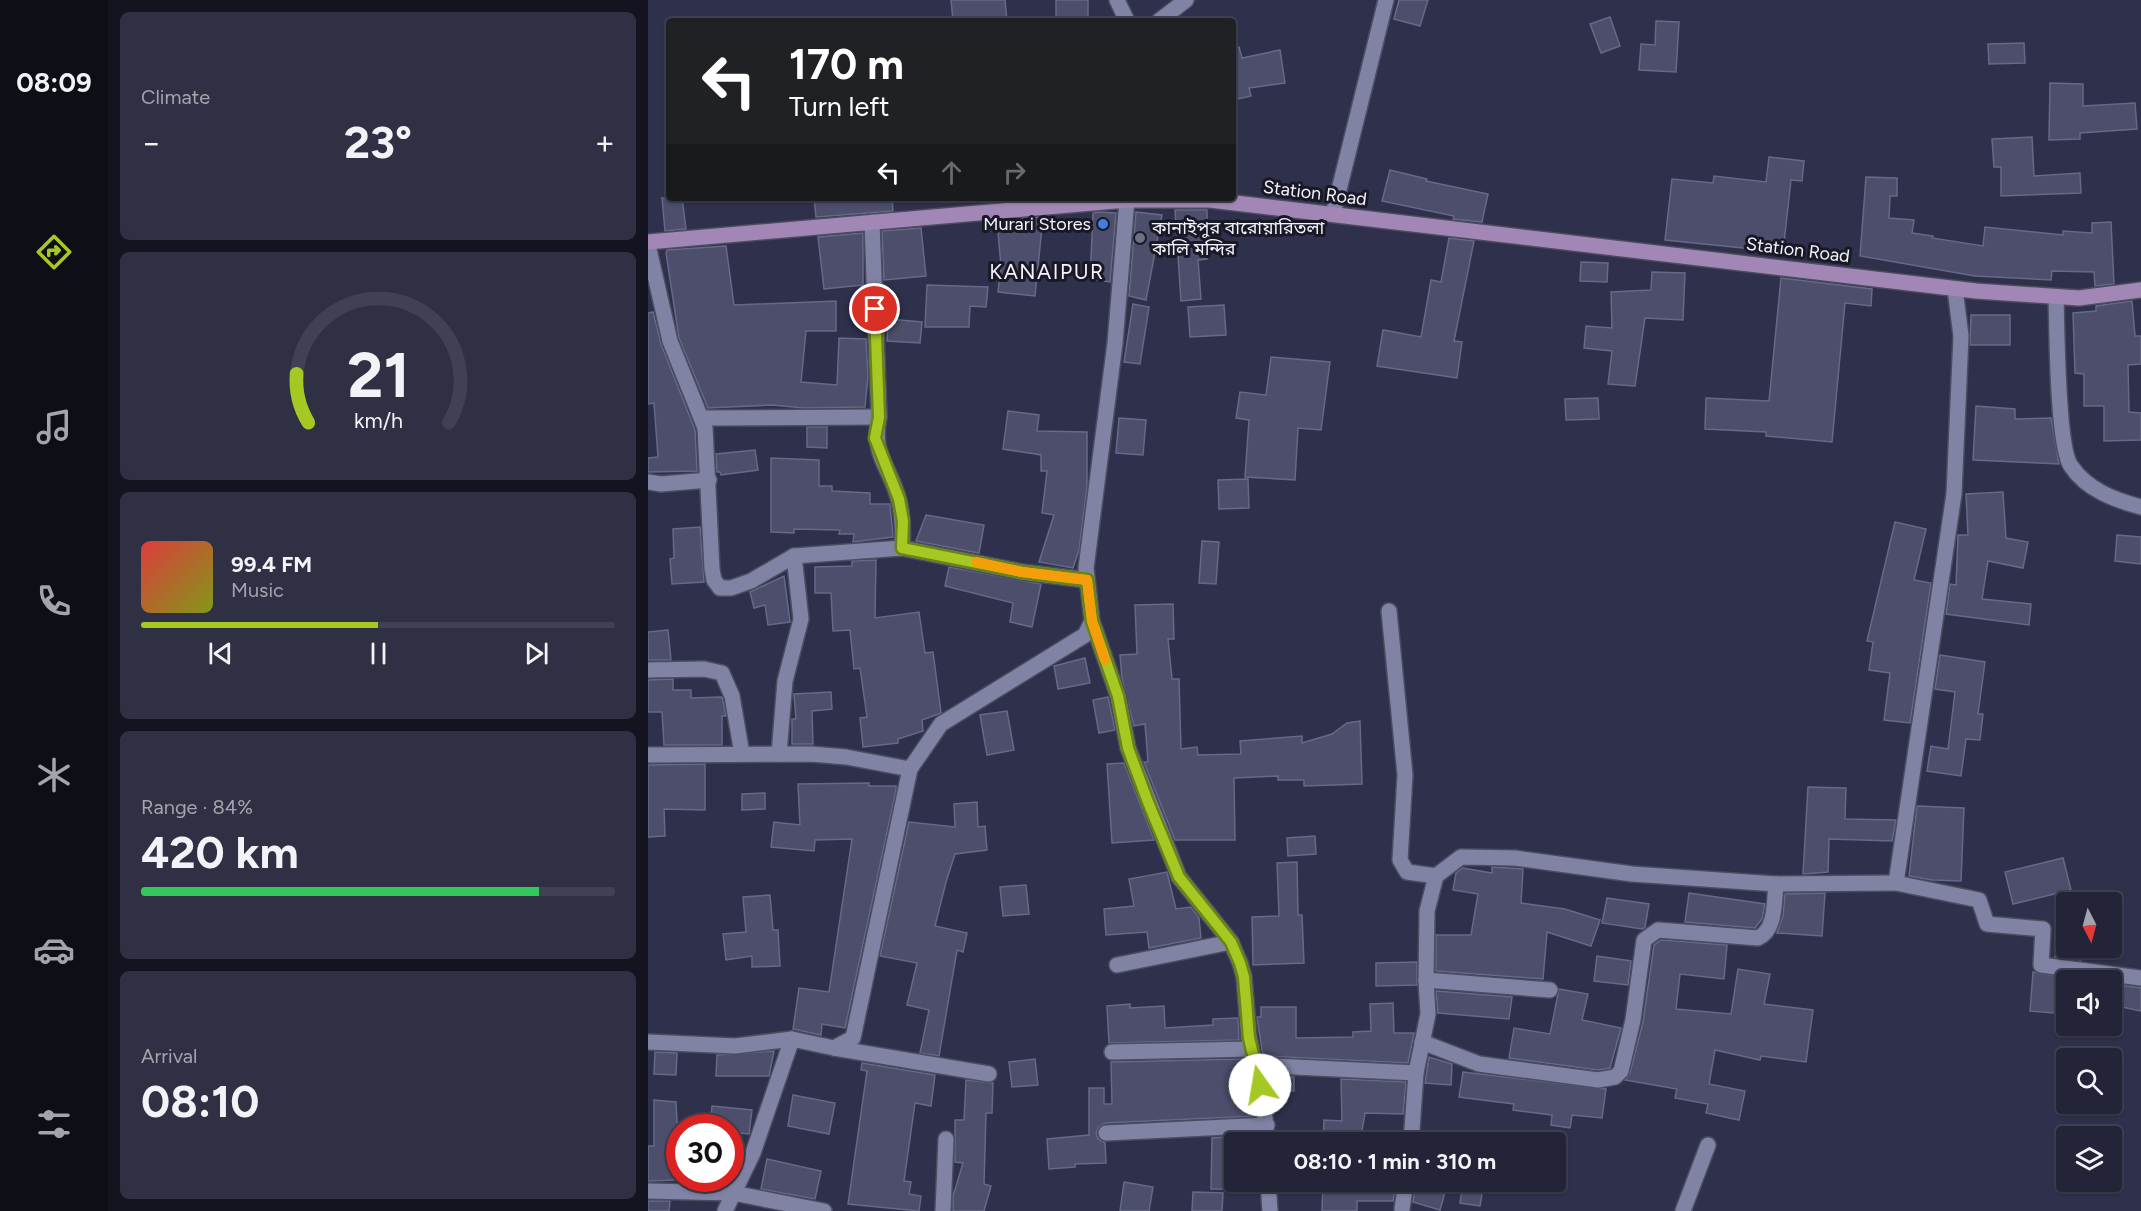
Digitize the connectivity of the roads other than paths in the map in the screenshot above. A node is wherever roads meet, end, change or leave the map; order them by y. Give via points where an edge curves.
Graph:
1 (1118, 0) edge
2 (1186, 0) edge
3 (1386, 0) edge
4 (1126, 18) edge
5 (1162, 18) edge
6 (1116, 201) edge
7 (1128, 201) edge
8 (1226, 201) edge
9 (1333, 214) junction
10 (872, 222) junction
11 (648, 244) edge
12 (1955, 289) junction
13 (2141, 290) edge
14 (2056, 297) junction
15 (879, 417) junction
16 (702, 418) junction
17 (709, 480) junction
18 (648, 482) edge
19 (2141, 507) edge
20 (902, 548) junction
21 (795, 556) junction
22 (1087, 580) junction
23 (1389, 610) dead end
24 (1092, 621) junction
25 (648, 670) edge
26 (742, 754) junction
27 (779, 754) junction
28 (648, 755) edge
29 (910, 770) junction
30 (1436, 876) junction
31 (1896, 883) junction
32 (1776, 884) junction
33 (1231, 942) junction
34 (1117, 965) dead end
35 (2141, 978) edge
36 (1426, 980) junction
37 (1550, 990) dead end
38 (792, 1039) junction
39 (648, 1042) edge
40 (1422, 1042) junction
41 (834, 1048) junction
42 (1251, 1049) junction
43 (1112, 1052) dead end
44 (1255, 1065) junction
45 (1416, 1073) junction
46 (989, 1074) dead end
47 (1267, 1125) junction
48 (1267, 1132) edge
49 (1412, 1132) edge
50 (1106, 1133) dead end
51 (946, 1139) dead end
52 (1708, 1145) dead end
53 (648, 1191) edge
54 (1269, 1192) edge
55 (1405, 1192) edge
56 (734, 1193) junction
57 (1402, 1209) dead end
58 (725, 1211) edge
59 (824, 1211) edge
60 (943, 1211) edge
61 (1270, 1211) edge
62 (1683, 1211) edge

1 - 4 street
2 - 5 street
3 - 9 street
6 - 10 main road, Station Road
7 - 22 street
8 - 9 main road, Station Road
9 - 12 main road, Station Road
10 - 11 main road, Station Road
10 - 15 street
11 - 16 street via 670,341
12 - 14 main road, Station Road
12 - 31 street via 1961,336 1954,494
13 - 14 main road, Station Road
14 - 19 street via 2058,379 2069,465 2112,498
15 - 16 street
15 - 20 street via 875,438 899,499
16 - 17 street
17 - 18 street
17 - 21 street via 712,568 720,588 751,581
20 - 21 street
20 - 22 street via 1022,572
21 - 27 street via 801,619 785,681
22 - 24 street
23 - 30 street via 1405,775 1400,860 1407,872
24 - 29 street via 1085,635 941,724
24 - 33 street via 1118,696 1128,748 1179,877
25 - 26 street via 704,669 722,673 732,696
26 - 27 street
26 - 28 street
27 - 29 street via 846,757
29 - 41 street via 853,1038
30 - 32 street via 1461,857 1473,855 1632,874
30 - 36 street via 1427,911
31 - 32 street
31 - 35 street via 1979,900 1987,924 2043,929 2041,965
32 - 40 street via 1770,926 1758,938 1658,930 1644,940 1633,1020 1621,1071 1615,1077 1598,1080 1479,1064
33 - 34 street
33 - 42 street via 1244,977
36 - 37 street
36 - 40 street via 1428,1014
38 - 39 street via 735,1046
38 - 41 street
38 - 56 street via 753,1154
40 - 45 street
41 - 46 street
42 - 43 street
42 - 44 street
44 - 45 street
44 - 47 street
45 - 49 street
47 - 48 street
47 - 50 street
51 - 60 street
52 - 62 street
53 - 56 street
54 - 61 street
55 - 57 street
56 - 58 street
56 - 59 street

